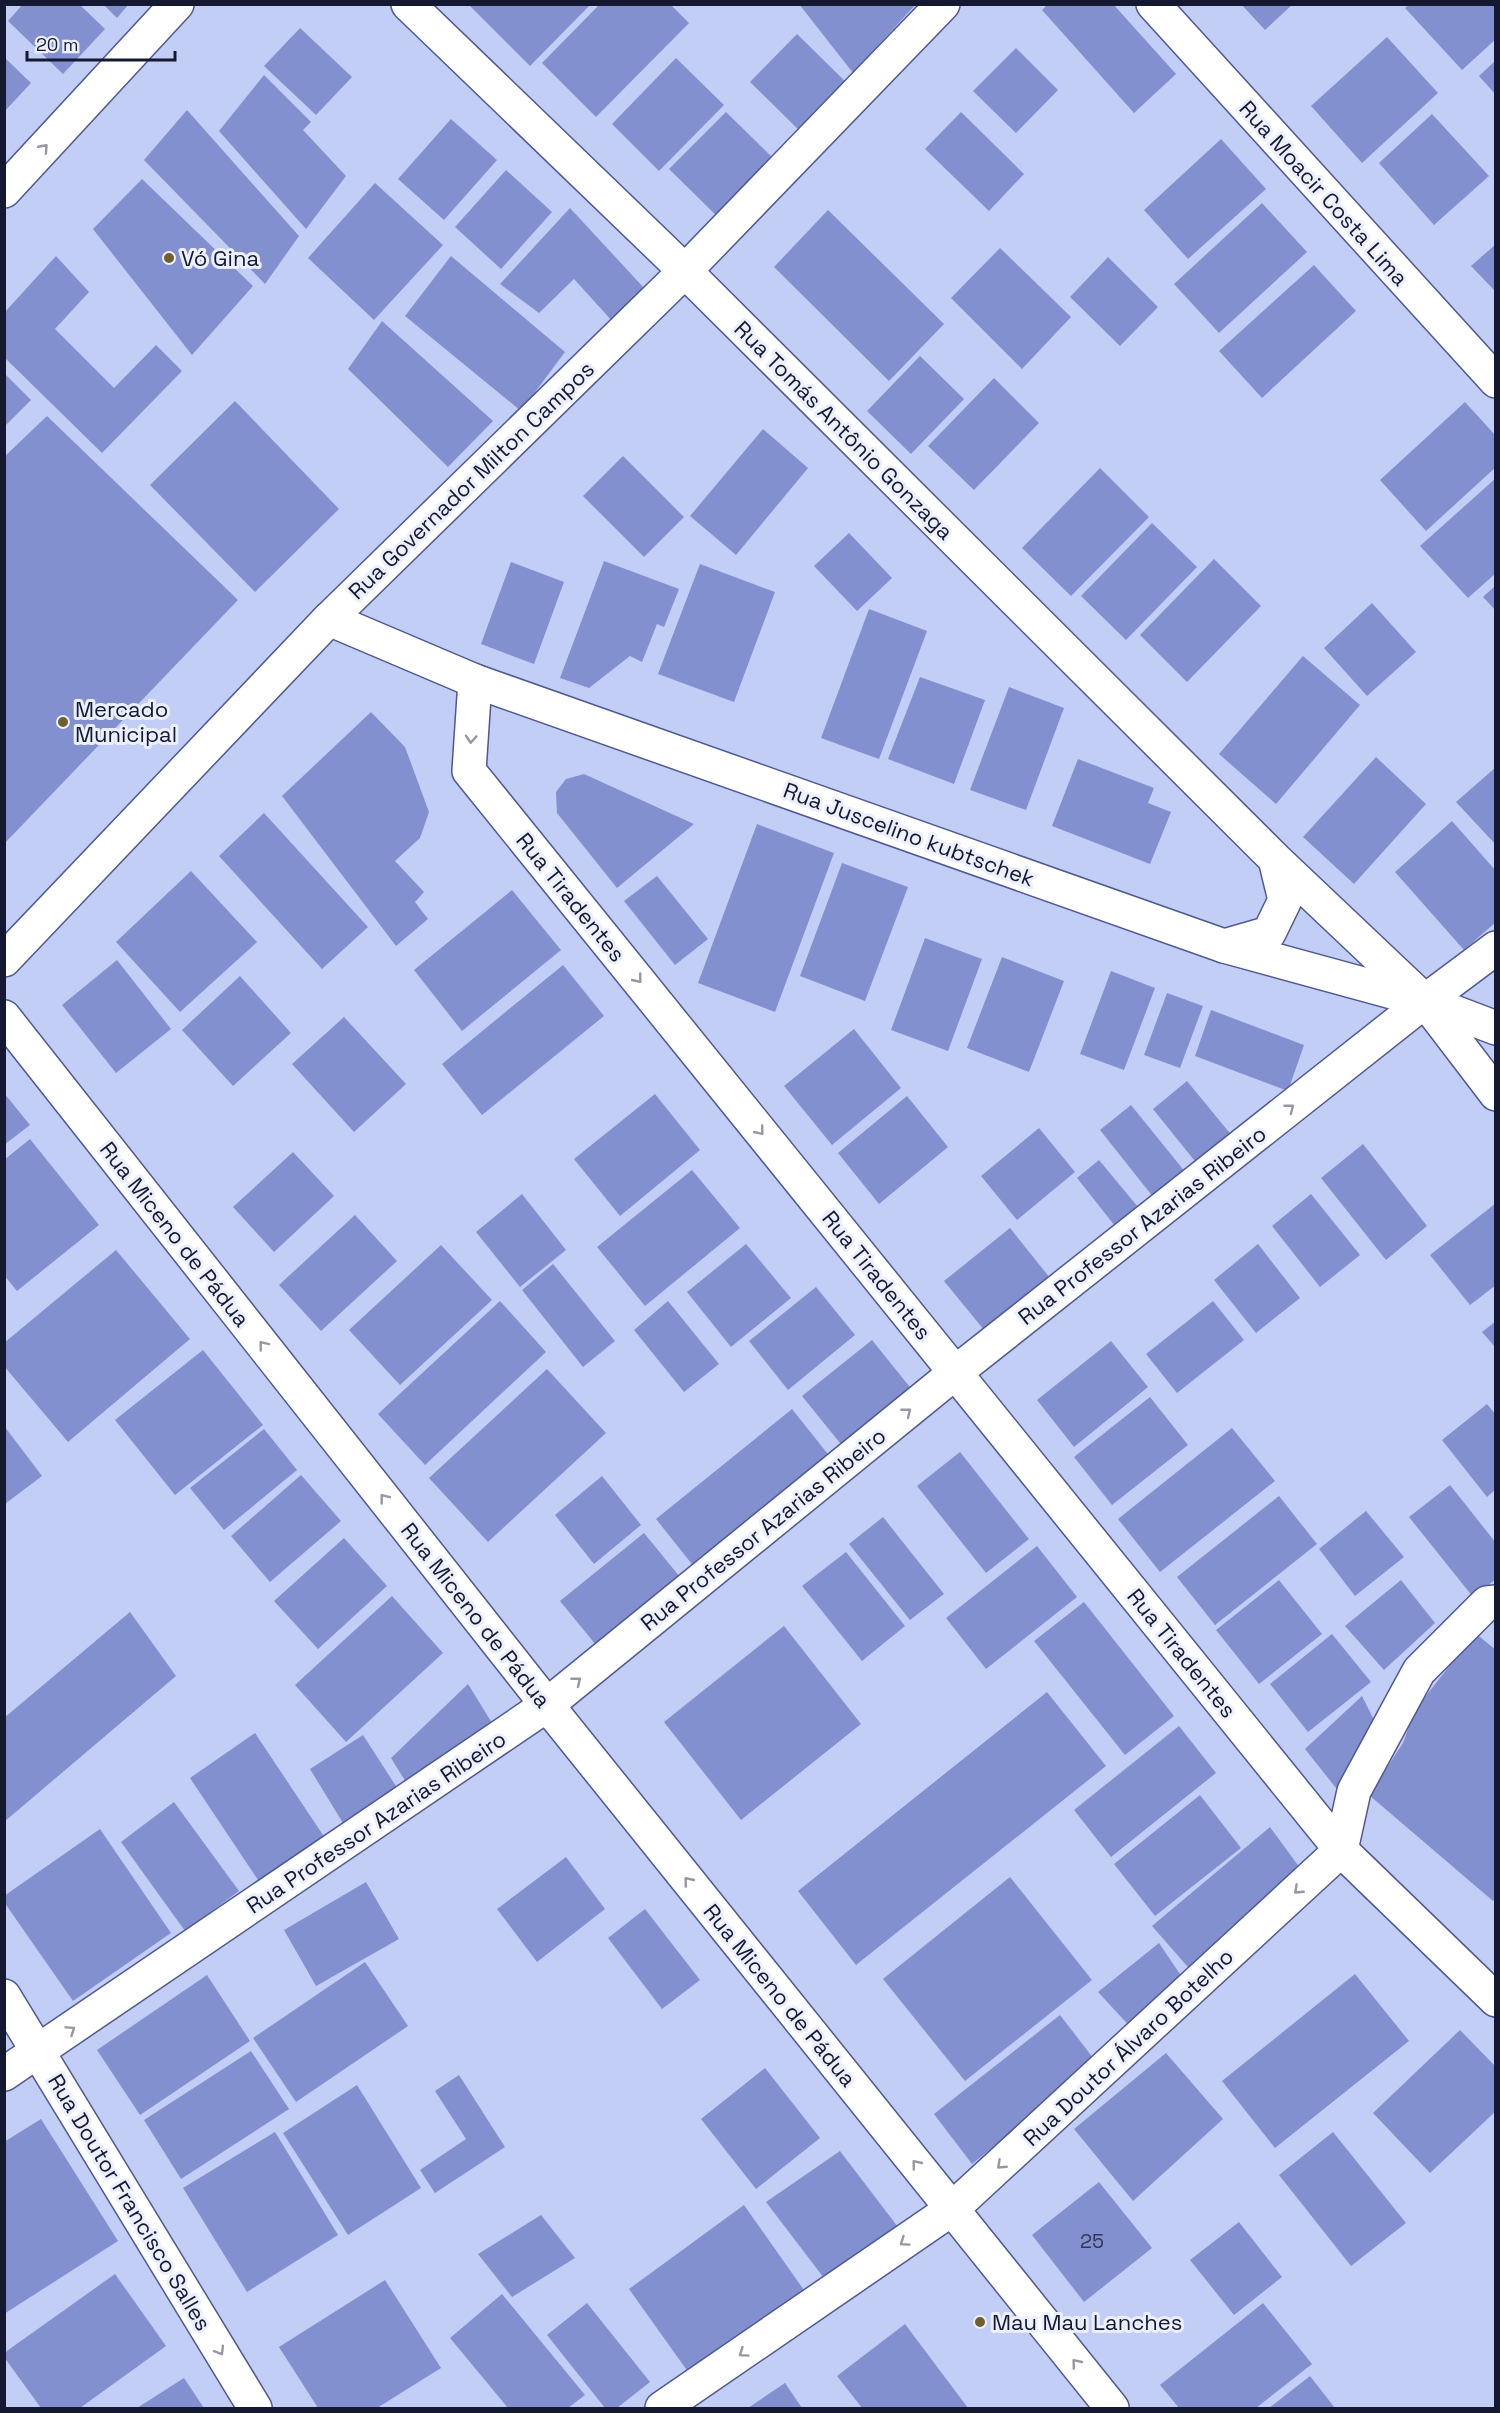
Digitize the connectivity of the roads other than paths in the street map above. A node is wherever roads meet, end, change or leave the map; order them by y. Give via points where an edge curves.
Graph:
1 (177, 4) edge
2 (408, 4) edge
3 (943, 4) edge
4 (1153, 4) edge
5 (4, 191) edge
6 (685, 271) junction
7 (1496, 381) edge
8 (329, 619) junction
9 (475, 681) junction
10 (1275, 859) junction
11 (1224, 946) junction
12 (1496, 948) edge
13 (4, 960) edge
14 (1425, 1001) junction
15 (4, 1017) edge
16 (1496, 1028) edge
17 (1496, 1094) edge
18 (956, 1372) junction
19 (1496, 1602) edge
20 (547, 1705) junction
21 (1341, 1850) junction
22 (4, 1996) edge
23 (1496, 2000) edge
24 (39, 2052) junction
25 (4, 2074) edge
26 (952, 2209) junction
27 (255, 2409) edge
28 (662, 2409) edge
29 (1112, 2409) edge

5 -> 1 main road
2 - 6 main road, Rua Tomás Antônio Gonzaga
3 - 6 main road, Rua Governador Milton Campos
4 - 7 main road, Rua Moacir Costa Lima
6 - 8 main road, Rua Governador Milton Campos
6 - 10 main road, Rua Tomás Antônio Gonzaga
8 - 9 main road, Rua Juscelino kubtschek
8 - 13 main road, Rua Governador Milton Campos
9 - 11 main road, Rua Juscelino kubtschek
9 -> 18 main road, Rua Tiradentes via 469,771
10 - 11 main road via 1285,900 1269,933
10 - 14 main road, Rua Tomás Antônio Gonzaga
11 - 14 main road, Rua Juscelino kubtschek
12 - 14 main road, Rua Professor Azarias Ribeiro
14 - 16 main road, Rua Juscelino kubtschek
14 - 17 main road, Rua Tomás Antônio Gonzaga
18 -> 14 main road, Rua Professor Azarias Ribeiro
20 -> 15 main road, Rua Miceno de Pádua
20 -> 18 main road, Rua Professor Azarias Ribeiro
18 - 21 main road, Rua Tiradentes
19 - 21 main road via 1487,1603 1419,1671 1354,1791
24 -> 20 main road, Rua Professor Azarias Ribeiro
26 -> 20 main road, Rua Miceno de Pádua
21 - 23 main road, Rua Tiradentes
21 -> 26 main road, Rua Doutor Álvaro Botelho
22 - 24 main road, Rua Doutor Francisco Salles
24 - 25 main road, Rua Professor Azarias Ribeiro
24 -> 27 main road, Rua Doutor Francisco Salles
26 -> 28 main road, Rua Doutor Álvaro Botelho
29 -> 26 main road, Rua Miceno de Pádua

